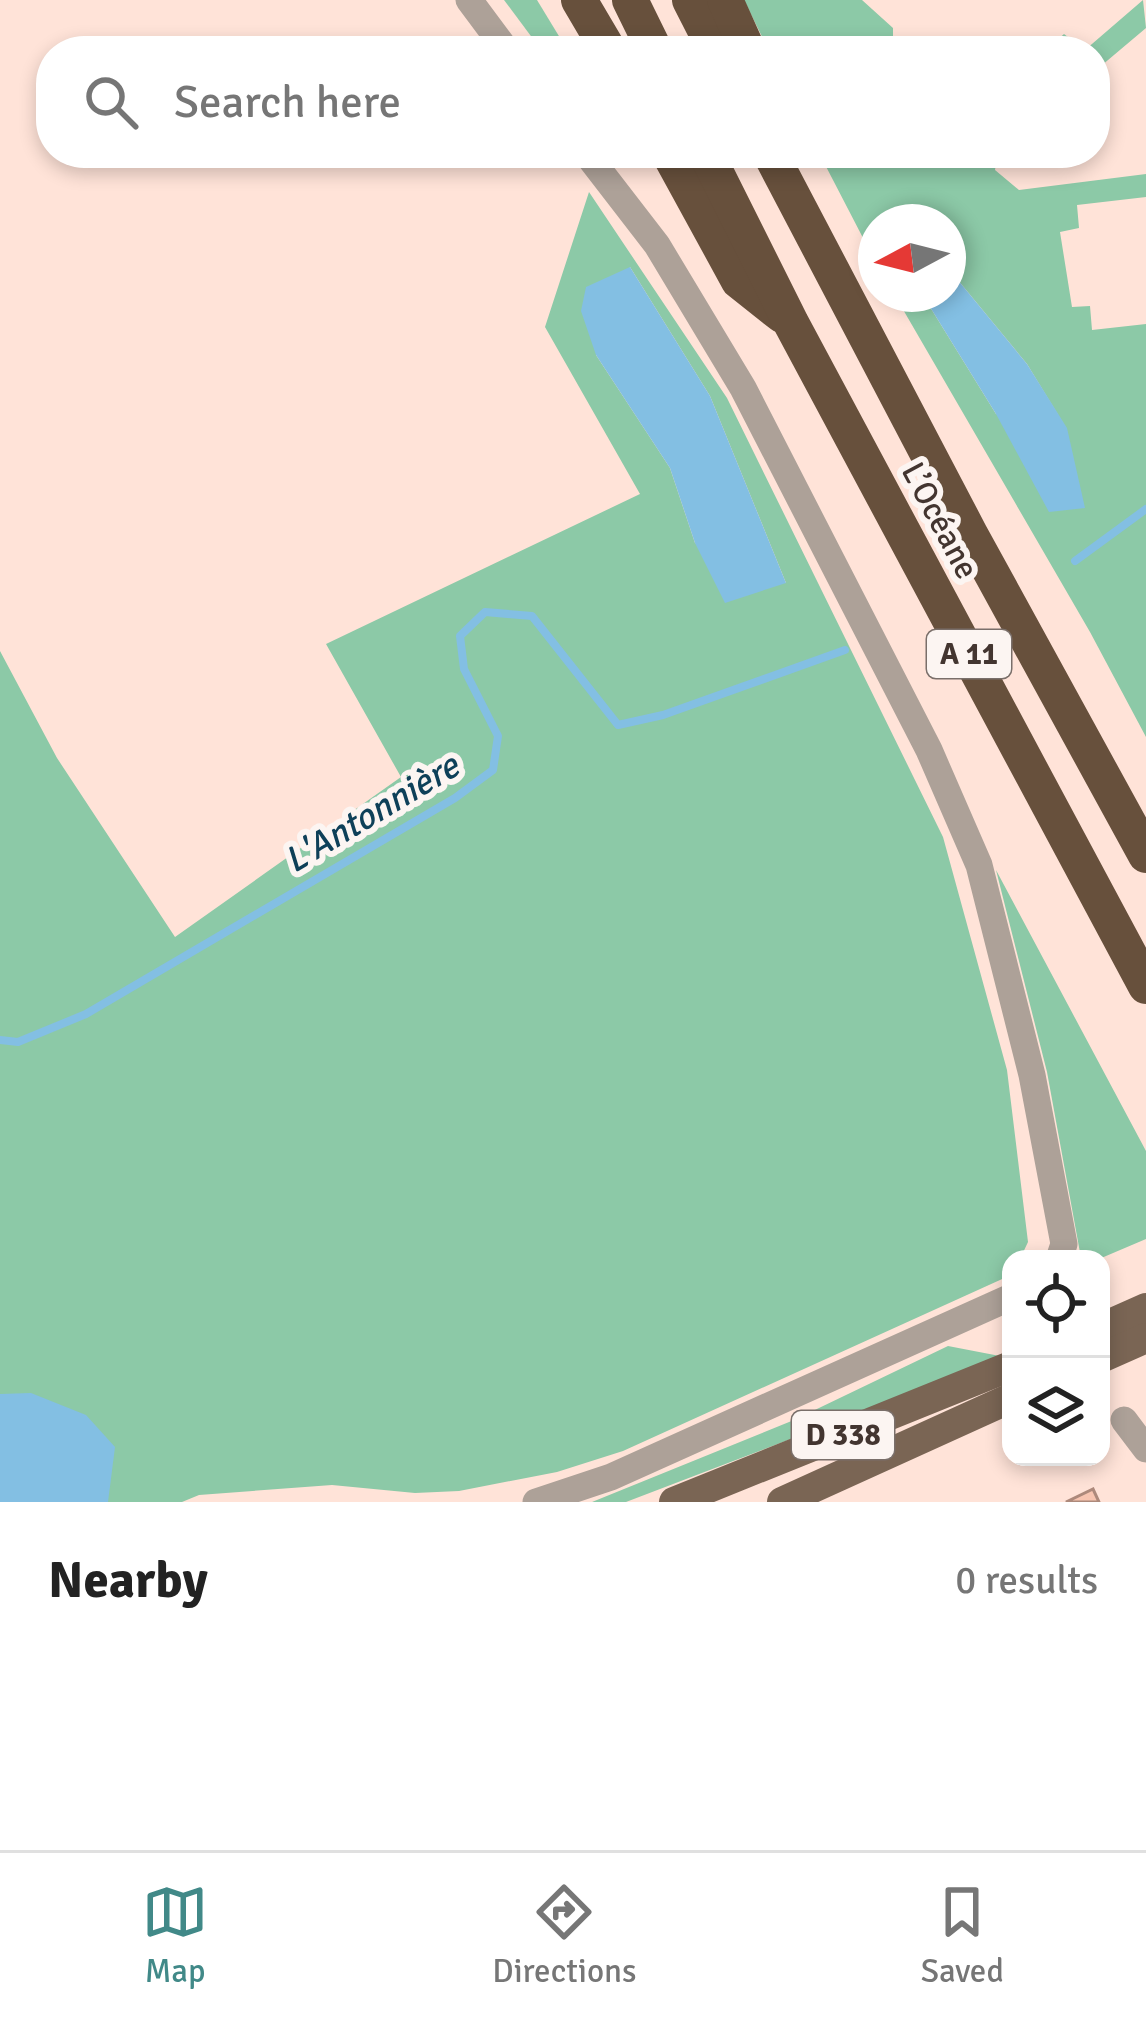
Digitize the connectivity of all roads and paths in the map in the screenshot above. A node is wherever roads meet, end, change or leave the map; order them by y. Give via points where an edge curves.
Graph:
1 (470, 0) edge
2 (579, 0) edge
3 (630, 0) edge
4 (690, 0) edge
5 (725, 0) edge
6 (496, 36) edge
7 (600, 36) edge
8 (648, 36) edge
9 (708, 36) edge
10 (741, 36) edge
11 (598, 168) edge
12 (677, 168) edge
13 (714, 168) edge
14 (778, 168) edge
15 (804, 168) edge
16 (810, 228) junction
17 (791, 322) junction
18 (1146, 855) edge
19 (1146, 986) edge
20 (1062, 1250) edge
21 (1002, 1301) edge
22 (1146, 1308) edge
23 (1110, 1324) edge
24 (1146, 1339) edge
25 (1110, 1354) edge
26 (1002, 1370) edge
27 (1002, 1370) edge
28 (1002, 1402) edge
29 (1124, 1420) dead end
30 (1146, 1449) edge
31 (536, 1502) edge
32 (674, 1502) edge
33 (718, 1502) edge
34 (782, 1502) edge

1 - 6 street
2 - 7 highway
3 - 8 highway
4 - 9 highway
5 - 10 highway
11 - 20 street via 657,245 743,388 971,846 1032,1075
12 - 17 highway via 739,281
13 - 17 highway, L’Océane / A 11
14 - 16 highway, L’Océane / A 11
15 - 16 highway
16 - 18 highway, L’Océane / A 11
17 - 19 highway, L’Océane / A 11
21 - 31 street via 611,1477
22 - 23 main road
24 - 25 main road
26 - 32 main road, D 338
27 - 33 main road, D 338
28 - 34 main road, D 338
29 - 30 street

